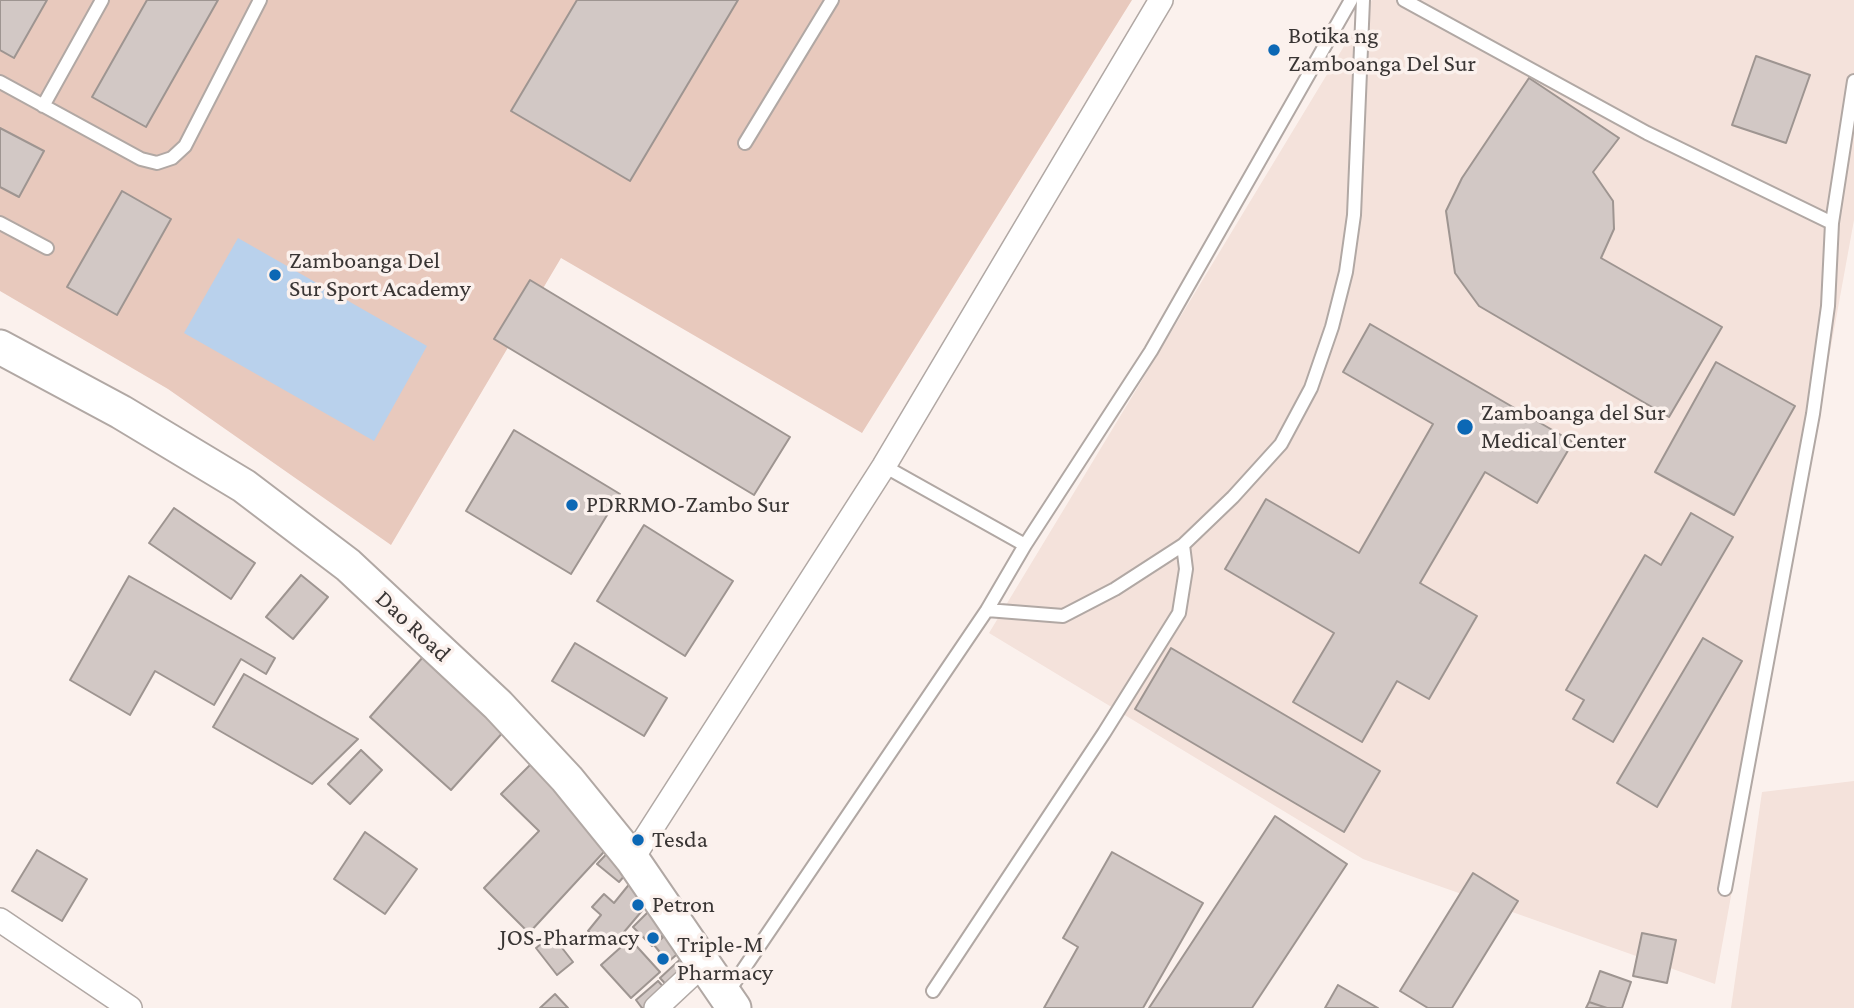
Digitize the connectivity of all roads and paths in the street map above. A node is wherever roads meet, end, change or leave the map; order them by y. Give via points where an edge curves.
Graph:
1 (102, 0) edge
2 (260, 0) edge
3 (832, 0) edge
4 (1161, 0) edge
5 (1351, 0) edge
6 (1363, 0) edge
7 (1404, 0) edge
8 (1854, 81) edge
9 (0, 82) edge
10 (43, 106) junction
11 (745, 143) dead end
12 (0, 223) edge
13 (1832, 223) junction
14 (47, 248) dead end
15 (0, 346) edge
16 (884, 466) junction
17 (1025, 545) junction
18 (1183, 545) junction
19 (987, 610) junction
20 (632, 859) junction
21 (1725, 889) dead end
22 (0, 920) edge
23 (704, 962) junction
24 (933, 991) dead end
25 (730, 1002) edge
26 (130, 1008) edge
27 (656, 1008) edge

1 - 10 lane
2 - 10 lane via 184,146 172,158 157,163 141,159
3 - 11 lane
4 - 16 street
5 - 17 lane via 1151,351
6 - 18 lane via 1354,215 1346,272 1328,339 1311,388 1281,444
7 - 13 lane via 1647,133
8 - 13 lane
9 - 10 lane
12 - 14 lane
13 - 21 lane via 1828,306 1813,414
15 - 20 street, Dao Road via 244,486 348,565 498,705
16 - 17 lane
16 - 20 street
17 - 19 lane
18 - 19 lane via 1063,616
18 - 24 lane via 1186,569 1179,613
19 - 25 lane
20 - 23 street, Dao Road
22 - 26 street
23 - 25 street, Dao Road
23 - 27 street

